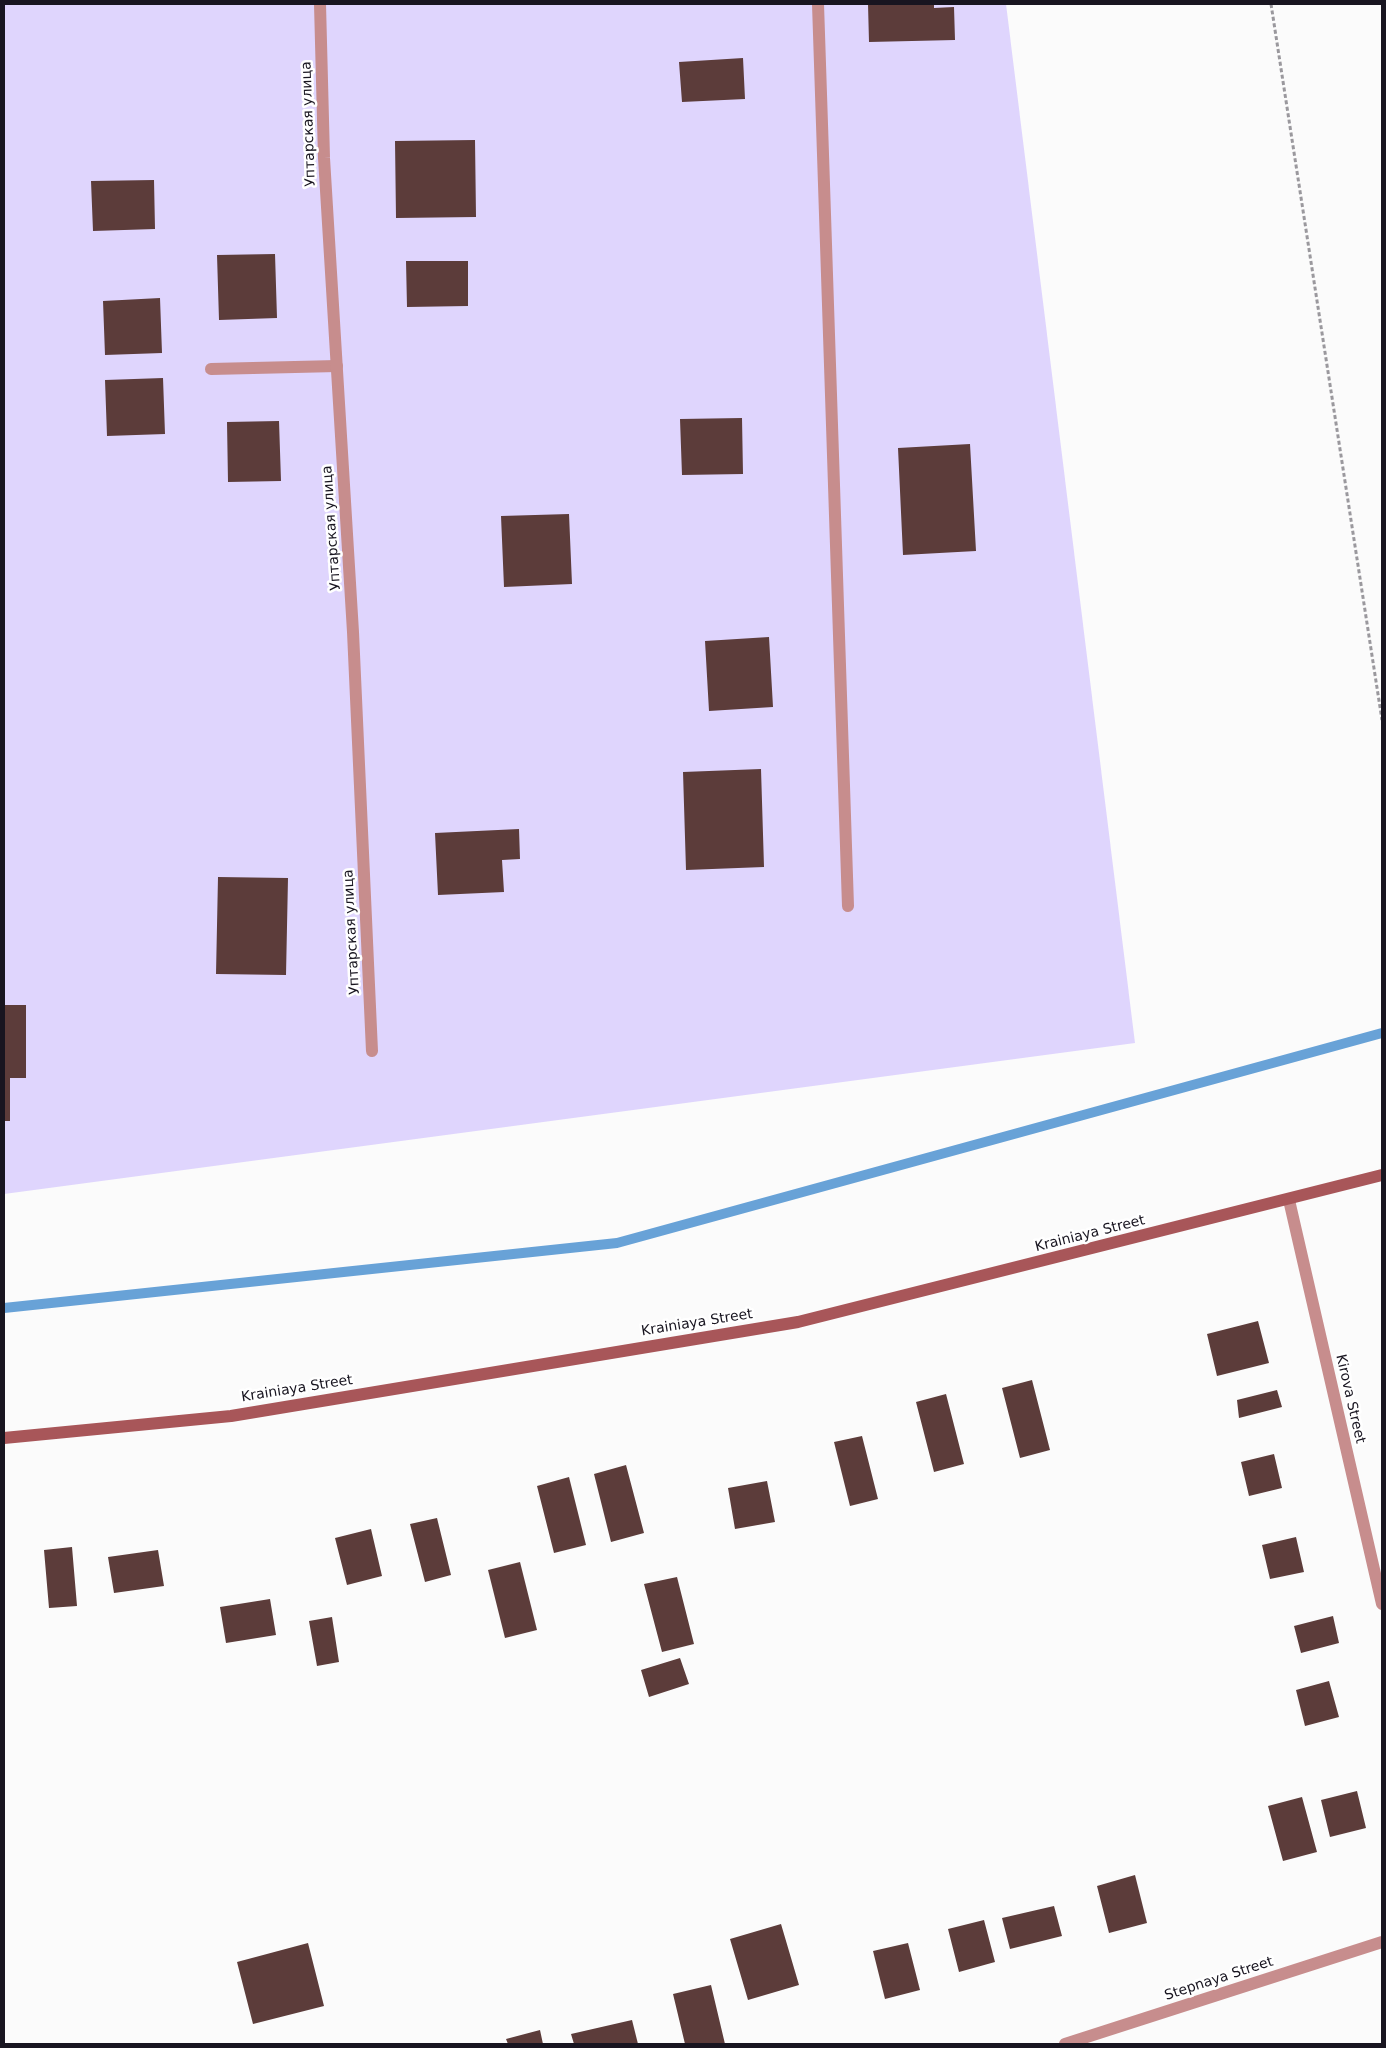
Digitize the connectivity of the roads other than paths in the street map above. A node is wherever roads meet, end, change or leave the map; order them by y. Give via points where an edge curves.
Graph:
1 (320, 4) edge
2 (818, 4) edge
3 (337, 366) junction
4 (211, 369) dead end
5 (848, 906) dead end
6 (372, 1051) dead end
7 (1382, 1174) edge
8 (1288, 1200) junction
9 (4, 1438) edge
10 (1382, 1604) edge
11 (1382, 1942) edge
12 (1065, 2044) edge

1 - 3 street, Уптарская улица via 324,158
2 - 5 street
3 - 4 street
3 - 6 street, Уптарская улица via 354,632
7 - 8 main road, Krainiaya Street
8 - 9 main road, Krainiaya Street via 798,1322 231,1416
8 - 10 street, Kirova Street
11 - 12 street, Stepnaya Street

